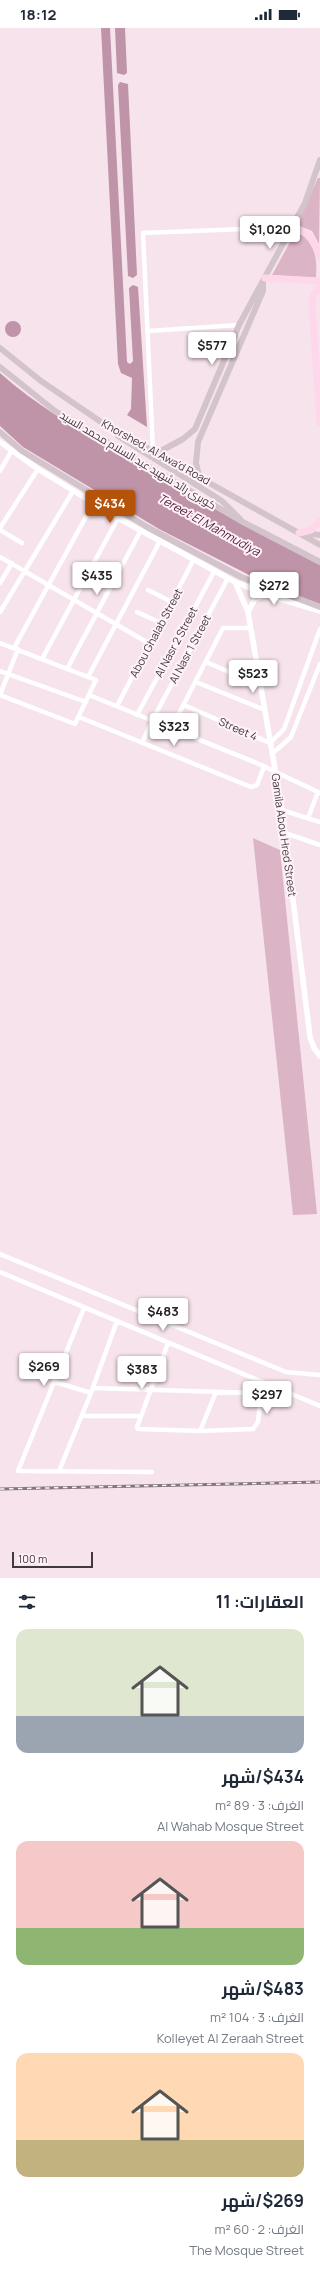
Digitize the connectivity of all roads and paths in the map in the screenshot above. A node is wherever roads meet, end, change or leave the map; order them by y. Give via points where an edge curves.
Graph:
1 (320, 160) edge
2 (293, 227) junction
3 (320, 256) edge
4 (264, 280) junction
5 (320, 281) edge
6 (320, 288) edge
7 (239, 325) junction
8 (148, 331) junction
9 (0, 348) edge
10 (0, 367) edge
11 (320, 423) edge
12 (104, 424) junction
13 (196, 429) junction
14 (0, 432) edge
15 (202, 432) junction
16 (0, 442) edge
17 (12, 450) junction
18 (155, 452) junction
19 (38, 469) junction
20 (0, 471) edge
21 (199, 476) junction
22 (73, 491) junction
23 (93, 504) junction
24 (118, 518) junction
25 (241, 521) junction
26 (320, 521) edge
27 (0, 529) edge
28 (141, 530) junction
29 (298, 533) junction
30 (320, 535) edge
31 (160, 541) junction
32 (22, 543) dead end
33 (320, 545) edge
34 (0, 557) edge
35 (194, 559) junction
36 (320, 562) edge
37 (12, 563) junction
38 (215, 570) junction
39 (25, 571) junction
40 (228, 578) junction
41 (235, 582) junction
42 (0, 583) edge
43 (49, 585) junction
44 (148, 590) dead end
45 (267, 594) junction
46 (74, 600) junction
47 (172, 602) junction
48 (320, 607) edge
49 (320, 611) edge
50 (0, 612) edge
51 (137, 612) dead end
52 (248, 612) junction
53 (97, 613) junction
54 (161, 623) junction
55 (116, 624) junction
56 (250, 628) junction
57 (320, 629) edge
58 (0, 642) edge
59 (150, 644) junction
60 (16, 649) junction
61 (42, 659) junction
62 (206, 662) junction
63 (320, 664) edge
64 (67, 669) junction
65 (0, 670) edge
66 (8, 674) junction
67 (88, 677) junction
68 (196, 682) junction
69 (260, 685) junction
70 (0, 695) edge
71 (89, 695) junction
72 (86, 702) junction
73 (184, 704) junction
74 (118, 706) junction
75 (265, 710) junction
76 (138, 715) junction
77 (79, 717) junction
78 (152, 721) junction
79 (171, 728) junction
80 (142, 743) junction
81 (270, 743) junction
82 (272, 754) junction
83 (264, 767) junction
84 (276, 774) junction
85 (319, 793) edge
86 (282, 810) junction
87 (308, 818) junction
88 (320, 822) edge
89 (285, 834) junction
90 (320, 845) edge
91 (320, 1056) edge
92 (0, 1254) edge
93 (0, 1272) edge
94 (84, 1308) junction
95 (116, 1322) junction
96 (168, 1343) junction
97 (320, 1375) edge
98 (55, 1382) junction
99 (151, 1390) junction
100 (92, 1391) junction
101 (216, 1392) junction
102 (261, 1394) junction
103 (290, 1394) junction
104 (320, 1406) edge
105 (82, 1416) junction
106 (141, 1416) junction
107 (200, 1431) junction
108 (58, 1471) junction
109 (152, 1472) dead end

1 - 2 main road via 305,203
2 - 3 main road via 310,236
2 - 4 main road
2 - 8 street via 143,233
4 - 5 main road
4 - 7 main road
4 - 15 main road via 263,291
6 - 11 main road via 314,294 312,304
7 - 8 street
7 - 13 main road
8 - 18 street
9 - 12 main road, Khorshed, Al Awa'd Road via 41,381
10 - 25 main road, كوبرى رائد شهيد عبد السلام محمد السيد via 55,411
12 - 18 main road, Khorshed, Al Awa'd Road
12 - 25 main road via 227,505
13 - 15 main road
13 - 18 main road via 184,439
14 - 48 main road via 22,451 147,527 241,577
15 - 21 main road via 196,452
16 - 17 street
17 - 19 street
17 - 20 street
18 - 21 main road, Khorshed, Al Awa'd Road
19 - 22 street
19 - 27 street
21 - 29 main road, Khorshed, Al Awa'd Road
22 - 23 street
22 - 39 street
23 - 24 street
23 - 43 street
24 - 28 street
24 - 46 street
25 - 36 main road
26 - 29 main road via 311,530
27 - 32 street
28 - 31 street
28 - 53 street
29 - 30 main road
29 - 33 main road, Khorshed, Al Awa'd Road
31 - 35 street
31 - 55 street
34 - 37 street
35 - 38 street
35 - 47 street, Abou Ghalab Street
37 - 39 street
37 - 42 street
38 - 40 street
38 - 76 street, Al Nasr 2 Street
39 - 43 street
39 - 50 street
40 - 41 street
40 - 78 street, Al Nasr 1 Street
41 - 45 street
41 - 52 street, Gamila Abou Hred Street
43 - 46 street
43 - 60 street
44 - 47 street
45 - 49 street
45 - 52 street via 255,599
46 - 53 street
46 - 61 street
47 - 54 street, Abou Ghalab Street
51 - 54 street
52 - 56 street, Gamila Abou Hred Street
53 - 55 street
53 - 64 street
54 - 59 street, Abou Ghalab Street
55 - 59 street
55 - 67 street
56 - 62 street via 223,628
56 - 69 street, Gamila Abou Hred Street
57 - 81 street via 284,729
58 - 60 street
59 - 74 street, Abou Ghalab Street
60 - 61 street
60 - 66 street
61 - 64 street
62 - 68 street
62 - 69 street
63 - 82 street via 291,738
64 - 67 street
65 - 66 street
66 - 70 street
66 - 72 street
67 - 71 street via 96,681
68 - 73 street
68 - 75 street
69 - 75 street, Gamila Abou Hred Street
70 - 77 street via 74,724
71 - 72 street
71 - 74 street
72 - 77 street
73 - 79 street
73 - 81 street, Street 4
74 - 76 street
75 - 81 street, Gamila Abou Hred Street
76 - 78 street
77 - 80 street
78 - 79 street
78 - 80 street, Al Nasr 1 Street
79 - 83 street
80 - 83 street via 251,787 257,785
81 - 82 street, Gamila Abou Hred Street
82 - 84 street, Gamila Abou Hred Street
83 - 84 street
84 - 85 street
84 - 86 street, Gamila Abou Hred Street
85 - 87 street
86 - 87 street
86 - 89 street, Gamila Abou Hred Street
87 - 88 street
89 - 90 street
89 - 91 street, Gamila Abou Hred Street via 310,1037
92 - 97 street via 286,1372
93 - 94 street
94 - 95 street
94 - 98 street
95 - 96 street
95 - 100 street
96 - 99 street
96 - 103 street
98 - 100 street
98 - 108 street via 18,1471
99 - 100 street
99 - 101 street
99 - 106 street
100 - 105 street
101 - 102 street
101 - 107 street
102 - 103 street
102 - 107 street via 255,1428
103 - 104 street
105 - 106 street
105 - 108 street
106 - 107 street via 137,1427 139,1429
108 - 109 street

